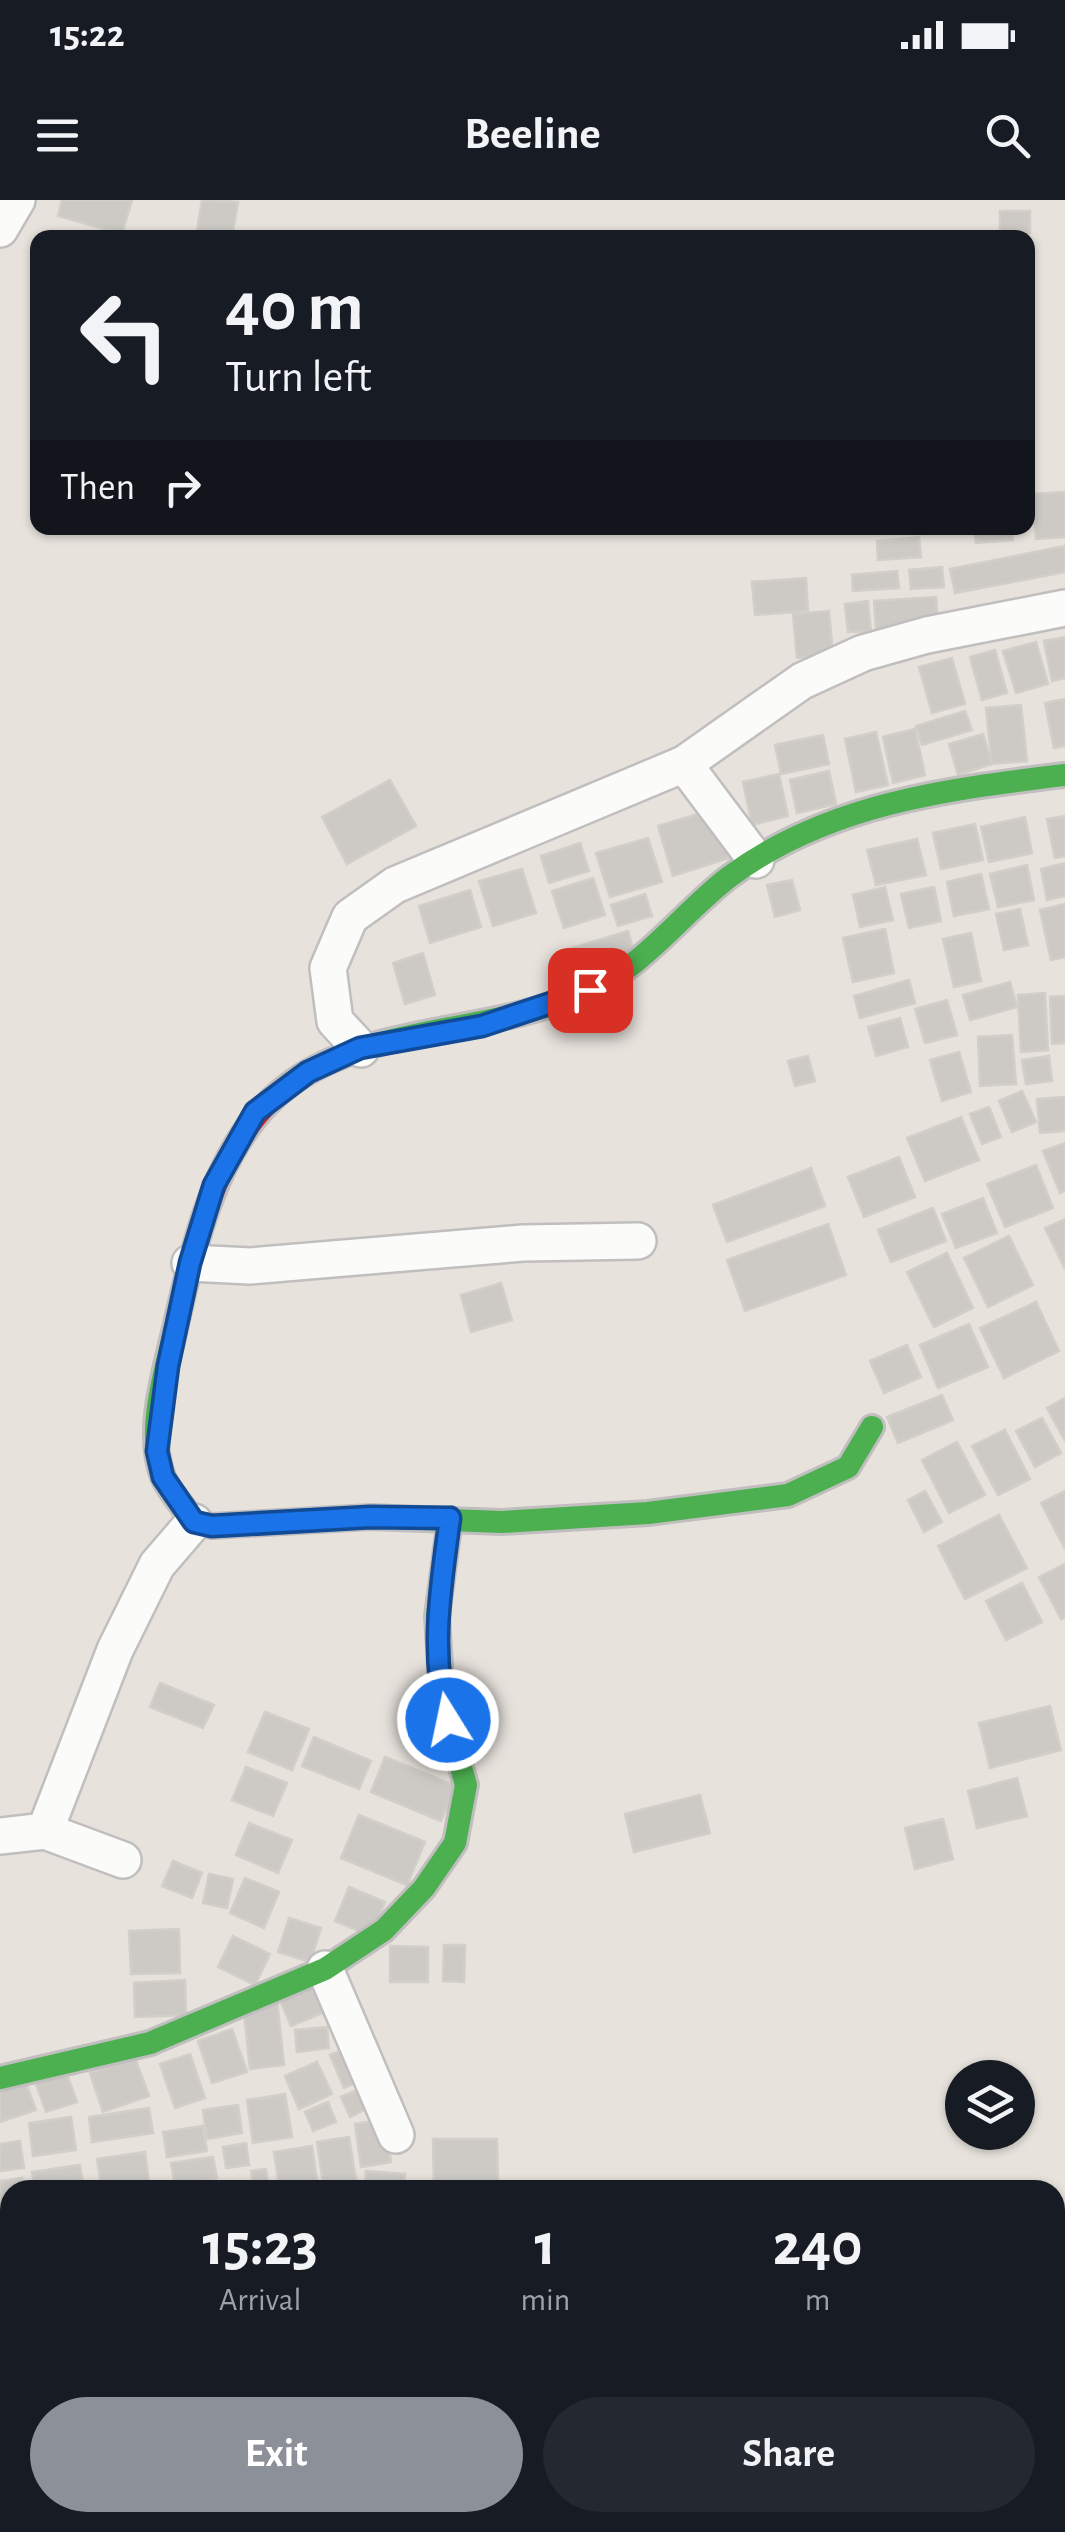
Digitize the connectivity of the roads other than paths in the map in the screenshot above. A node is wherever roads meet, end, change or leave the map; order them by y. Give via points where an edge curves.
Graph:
1 (17, 200) edge
2 (0, 230) edge
3 (1065, 608) edge
4 (684, 764) junction
5 (1065, 775) edge
6 (756, 860) junction
7 (360, 1048) junction
8 (638, 1241) dead end
9 (190, 1263) junction
10 (872, 1427) dead end
11 (450, 1518) junction
12 (194, 1522) junction
13 (45, 1831) junction
14 (0, 1836) edge
15 (124, 1860) dead end
16 (325, 1968) junction
17 (0, 2078) edge
18 (396, 2135) dead end

1 - 2 street
3 - 4 street via 863,653 802,680
4 - 6 street
4 - 7 street via 395,885 350,917 328,968 335,1021
5 - 6 street via 940,790 849,811
6 - 7 street via 637,962 590,990 482,1026
7 - 9 street via 308,1072 255,1112 214,1185
8 - 9 street via 523,1243 250,1266
9 - 12 street via 157,1451 163,1477
10 - 11 street via 848,1467 788,1496 648,1513 502,1522
11 - 12 street
11 - 16 street via 437,1616 442,1698 466,1785 464,1812 455,1843 424,1888 384,1930
12 - 13 street via 157,1565 115,1650
13 - 14 street
13 - 15 street
16 - 17 street via 150,2042
16 - 18 street

